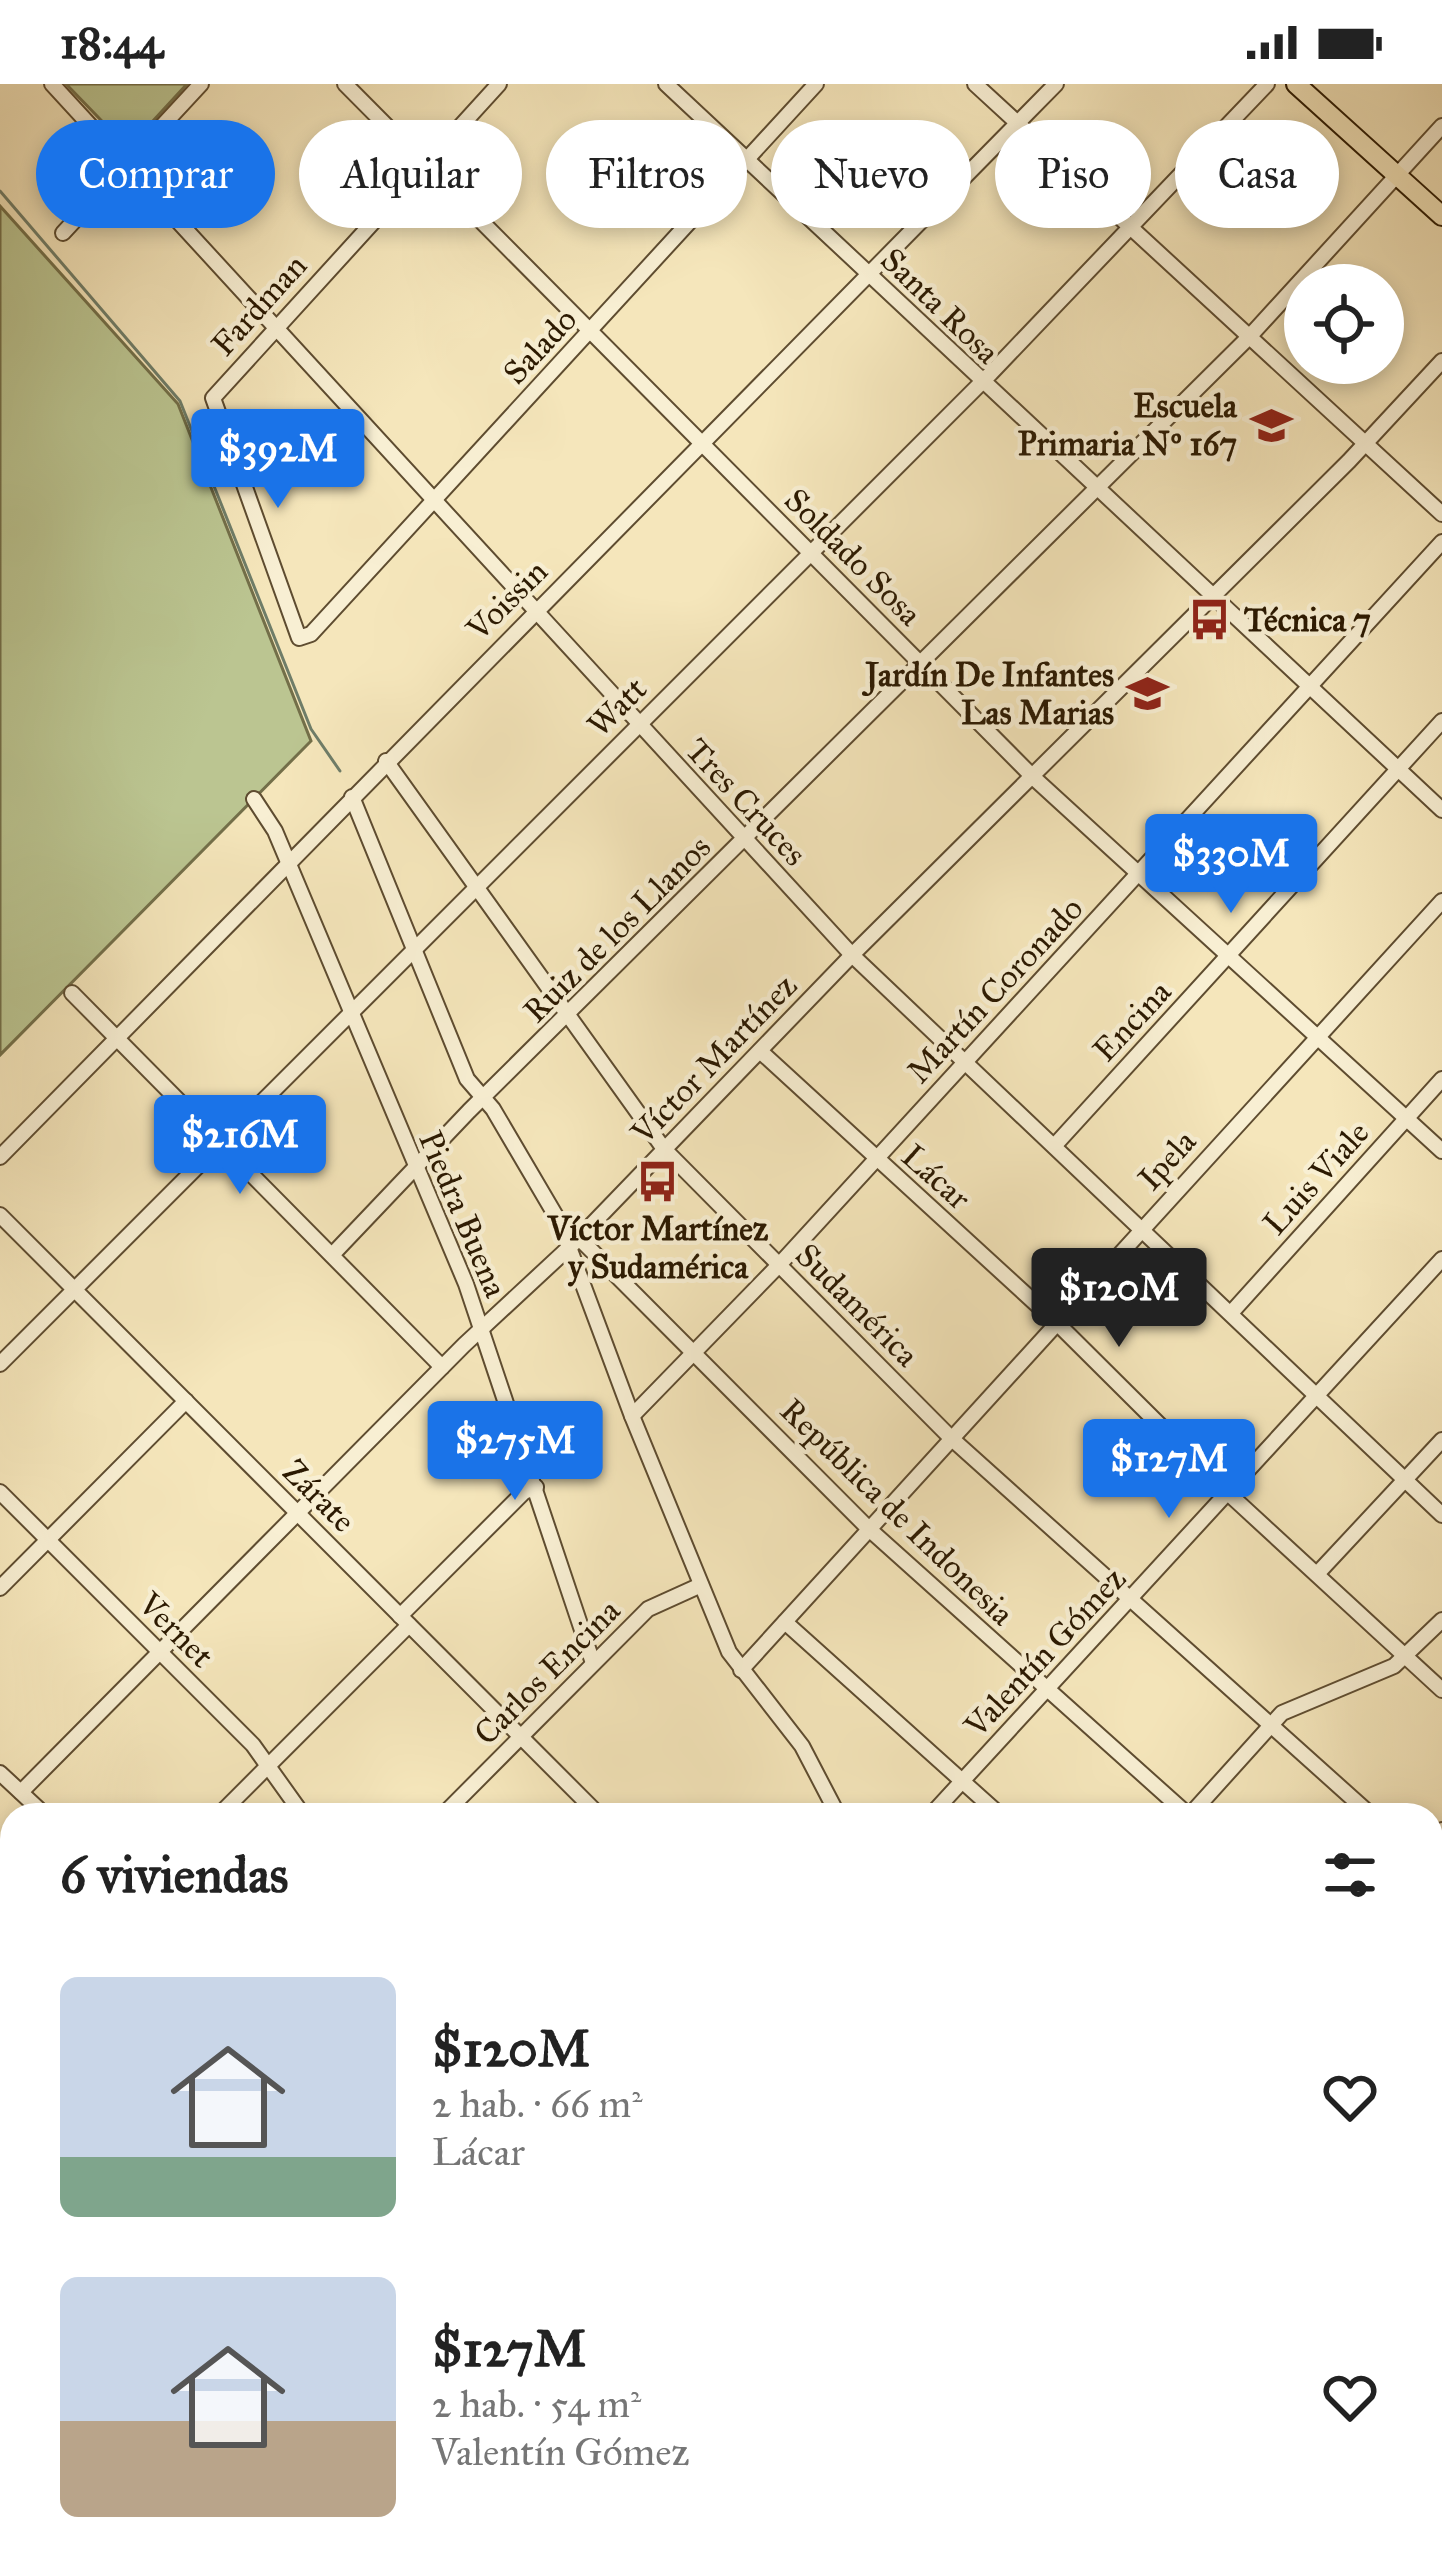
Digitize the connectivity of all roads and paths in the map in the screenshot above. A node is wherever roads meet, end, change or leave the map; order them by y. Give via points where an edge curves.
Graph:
1 (52, 84) edge
2 (201, 84) edge
3 (345, 84) edge
4 (499, 84) edge
5 (666, 84) edge
6 (816, 84) edge
7 (976, 84) edge
8 (1056, 84) edge
9 (1267, 84) edge
10 (1296, 84) edge
11 (85, 120) edge
12 (168, 120) edge
13 (381, 120) edge
14 (466, 120) edge
15 (704, 120) edge
16 (1015, 120) edge
17 (1023, 120) edge
18 (1442, 126) edge
19 (995, 148) edge
20 (747, 158) edge
21 (747, 160) edge
22 (1397, 175) junction
23 (1442, 216) edge
24 (68, 228) edge
25 (185, 228) edge
26 (367, 228) edge
27 (487, 228) edge
28 (684, 228) edge
29 (1133, 229) junction
30 (63, 233) dead end
31 (869, 275) junction
32 (275, 327) junction
33 (590, 332) junction
34 (1250, 336) junction
35 (1442, 361) edge
36 (980, 382) junction
37 (702, 443) junction
38 (1366, 444) junction
39 (1096, 490) junction
40 (434, 502) junction
41 (1442, 514) edge
42 (1442, 542) edge
43 (810, 552) junction
44 (1211, 598) junction
45 (534, 611) junction
46 (299, 638) joint
47 (921, 664) junction
48 (1307, 687) junction
49 (1442, 721) edge
50 (638, 724) junction
51 (386, 761) junction
52 (1397, 771) junction
53 (1034, 778) junction
54 (352, 796) junction
55 (254, 799) dead end
56 (1442, 810) edge
57 (745, 841) junction
58 (289, 866) junction
59 (1138, 874) junction
60 (477, 886) junction
61 (1442, 901) edge
62 (416, 948) junction
63 (852, 956) junction
64 (1228, 957) junction
65 (72, 994) dead end
66 (350, 1013) junction
67 (568, 1017) junction
68 (1316, 1036) junction
69 (116, 1039) junction
70 (760, 1051) junction
71 (964, 1063) junction
72 (1442, 1079) edge
73 (484, 1097) junction
74 (1406, 1118) junction
75 (221, 1143) junction
76 (1055, 1144) junction
77 (664, 1149) junction
78 (1442, 1151) edge
79 (0, 1157) edge
80 (876, 1159) junction
81 (416, 1170) junction
82 (0, 1215) edge
83 (1143, 1227) junction
84 (574, 1243) junction
85 (332, 1255) junction
86 (1442, 1259) edge
87 (779, 1264) junction
88 (74, 1290) junction
89 (1231, 1313) junction
90 (1057, 1323) junction
91 (482, 1328) junction
92 (694, 1352) junction
93 (0, 1364) edge
94 (442, 1367) junction
95 (1315, 1396) junction
96 (186, 1401) junction
97 (632, 1416) junction
98 (951, 1438) junction
99 (1442, 1440) edge
100 (1404, 1480) junction
101 (536, 1487) junction
102 (0, 1492) edge
103 (1228, 1493) junction
104 (299, 1515) junction
105 (1442, 1515) edge
106 (869, 1528) junction
107 (49, 1540) junction
108 (1317, 1574) junction
109 (701, 1586) junction
110 (0, 1588) edge
111 (1131, 1599) junction
112 (404, 1620) junction
113 (1442, 1620) edge
114 (785, 1622) junction
115 (161, 1652) junction
116 (1407, 1658) junction
117 (593, 1663) junction
118 (741, 1670) junction
119 (1442, 1690) edge
120 (1047, 1691) junction
121 (1270, 1724) junction
122 (520, 1736) junction
123 (269, 1763) junction
124 (0, 1773) edge
125 (962, 1781) junction
126 (21, 1792) junction
127 (32, 1803) edge
128 (231, 1803) edge
129 (295, 1803) edge
130 (454, 1803) edge
131 (587, 1803) edge
132 (832, 1803) edge
133 (942, 1803) edge
134 (987, 1803) edge
135 (1175, 1803) edge
136 (1200, 1803) edge
137 (1358, 1803) edge

1 - 11 street, Tres Cruces
2 - 12 street
3 - 13 street, Soldado Sosa
4 - 14 street, Fardman
5 - 15 street, Santa Rosa
6 - 20 street, Salado
7 - 16 street
8 - 17 street, Voissin
9 - 29 street, Watt
10 - 22 main road
18 - 22 street, Ruiz de los Llanos
19 - 31 street, Voissin
21 - 31 street, Santa Rosa
22 - 23 main road
22 - 34 street, Ruiz de los Llanos
24 - 30 street
25 - 32 street, Tres Cruces
26 - 32 street, Fardman
27 - 33 street, Soldado Sosa
28 - 33 street, Salado
29 - 34 street
29 - 36 street, Watt
31 - 36 street, Santa Rosa
31 - 37 street, Voissin
32 - 40 street, Tres Cruces
32 - 46 street, Fardman via 212,406
33 - 37 street, Soldado Sosa
33 - 40 street, Salado
34 - 38 street
34 - 39 street, Ruiz de los Llanos
35 - 38 street, Víctor Martínez
36 - 39 street, Santa Rosa
36 - 43 street, Watt
37 - 43 street, Soldado Sosa
37 - 45 street, Voissin
38 - 41 street
38 - 44 street, Víctor Martínez
39 - 44 street, Santa Rosa
39 - 47 street, Ruiz de los Llanos
40 - 45 street, Tres Cruces
40 - 46 street, Salado
42 - 48 street, Martín Coronado
43 - 47 street, Soldado Sosa
43 - 50 street, Watt
44 - 48 street, Santa Rosa
44 - 53 street, Víctor Martínez
45 - 50 street, Tres Cruces
45 - 51 street, Voissin
47 - 53 street, Soldado Sosa
47 - 57 street, Ruiz de los Llanos
48 - 52 street, Santa Rosa
48 - 59 street, Martín Coronado
49 - 52 street, Encina
50 - 57 street, Tres Cruces
50 - 60 street, Watt
51 - 54 street, Voissin
51 - 60 street, Sudamérica
52 - 56 street, Santa Rosa
52 - 64 street, Encina
53 - 59 street, Soldado Sosa
53 - 63 street, Víctor Martínez
54 - 58 street, Voissin
54 - 62 street
55 - 58 street, Piedra Buena
57 - 63 street, Tres Cruces
57 - 67 street, Ruiz de los Llanos
58 - 66 street, Piedra Buena
58 - 69 street, Voissin
59 - 64 street, Soldado Sosa
59 - 71 street, Martín Coronado
60 - 62 street, Watt
60 - 67 street, Sudamérica
61 - 68 street, Ipela
62 - 66 street, Watt
62 - 73 street via 467,1079
63 - 70 street, Víctor Martínez
63 - 71 street, Tres Cruces
64 - 68 street, Soldado Sosa
64 - 76 street, Encina
65 - 69 street
66 - 75 street, Watt
66 - 81 street, Piedra Buena
67 - 73 street, Ruiz de los Llanos
67 - 77 street, Sudamérica
68 - 74 street, Soldado Sosa
68 - 83 street, Ipela
69 - 75 street
69 - 79 street, Voissin
70 - 77 street, Víctor Martínez
70 - 80 street, Lácar
71 - 76 street, Tres Cruces
71 - 80 street, Martín Coronado
72 - 74 street, Luis Viale
73 - 81 street, Ruiz de los Llanos
73 - 84 street
74 - 78 street, Soldado Sosa
74 - 89 street, Luis Viale
75 - 85 street
75 - 88 street, Watt
76 - 83 street, Tres Cruces
77 - 84 street, Víctor Martínez
77 - 87 street, Sudamérica
80 - 87 street, Martín Coronado
80 - 90 street, Lácar
81 - 85 street, Ruiz de los Llanos
81 - 91 street, Piedra Buena
82 - 88 street, Zárate
83 - 89 street, Tres Cruces
83 - 90 street, Ipela
84 - 91 street, Víctor Martínez
84 - 92 street, República de Indonesia
84 - 97 street
85 - 94 street
86 - 95 street, Valentín Gómez
87 - 92 street, Martín Coronado
87 - 98 street, Sudamérica
88 - 93 street, Watt
88 - 96 street, Zárate
89 - 95 street, Tres Cruces
90 - 98 street, Ipela
90 - 103 street, Lácar
91 - 94 street, Víctor Martínez
91 - 101 street, Piedra Buena
92 - 97 street, Martín Coronado
92 - 106 street, República de Indonesia
94 - 104 street, Víctor Martínez
95 - 100 street, Tres Cruces
95 - 103 street, Valentín Gómez
96 - 104 street, Zárate
96 - 107 street
97 - 109 street
98 - 106 street, Ipela
98 - 111 street, Sudamérica
99 - 100 street
100 - 105 street, Tres Cruces
100 - 108 street
101 - 112 street
101 - 117 street, Piedra Buena
102 - 107 street, Vernet
103 - 108 street, Lácar
103 - 111 street, Valentín Gómez
104 - 112 street, Zárate
104 - 115 street, Víctor Martínez
106 - 114 street, Ipela
106 - 120 street, República de Indonesia
107 - 110 street
107 - 115 street, Vernet
108 - 116 street, Lácar
109 - 117 street, Carlos Encina via 649,1609
109 - 118 street
111 - 120 street, Valentín Gómez
111 - 121 street, Sudamérica
112 - 122 street, Zárate
112 - 123 street
113 - 116 street
114 - 118 street, Ipela
114 - 125 street
115 - 123 street, Vernet
115 - 126 street, Víctor Martínez
116 - 119 street, Lácar
116 - 121 street
117 - 122 street, Carlos Encina
118 - 132 street via 802,1747
120 - 125 street, Valentín Gómez
120 - 135 street, República de Indonesia
121 - 136 street
121 - 137 street, Sudamérica
122 - 130 street, Carlos Encina
122 - 131 street, Zárate
123 - 128 street
123 - 129 street, Vernet
124 - 126 street
125 - 133 street, Valentín Gómez
125 - 134 street
126 - 127 street

